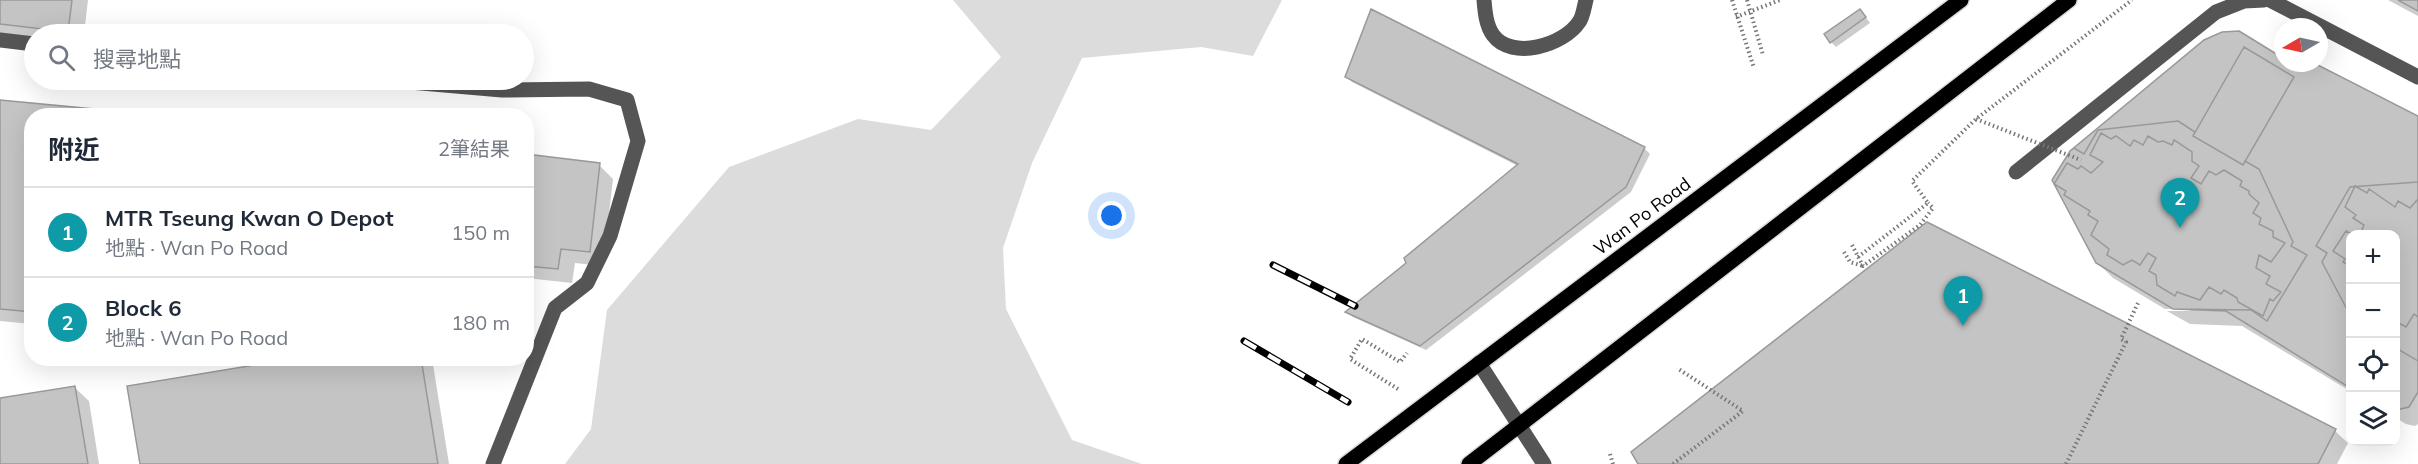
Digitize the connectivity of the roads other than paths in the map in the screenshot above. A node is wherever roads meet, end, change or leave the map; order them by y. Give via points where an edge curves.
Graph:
1 (1484, 0) edge
2 (1589, 0) edge
3 (1961, 0) edge
4 (2069, 0) edge
5 (2264, 0) edge
6 (2270, 0) edge
7 (0, 40) edge
8 (24, 43) edge
9 (2418, 77) edge
10 (534, 90) edge
11 (2016, 172) dead end
12 (534, 362) edge
13 (1479, 363) junction
14 (532, 366) edge
15 (1520, 425) junction
16 (494, 464) edge
17 (1346, 464) edge
18 (1469, 464) edge
19 (1544, 464) edge

1 - 2 street via 1488,26 1495,38 1521,49 1557,41 1579,22
3 - 13 main road, Wan Po Road
4 - 15 main road
5 - 11 street via 2244,1 2216,12
6 - 9 street
7 - 8 street
10 - 12 street via 589,89 627,100 638,141 610,236 587,283 555,308
13 - 15 street
13 - 17 main road, Wan Po Road
14 - 16 street
15 - 18 main road
15 - 19 street

